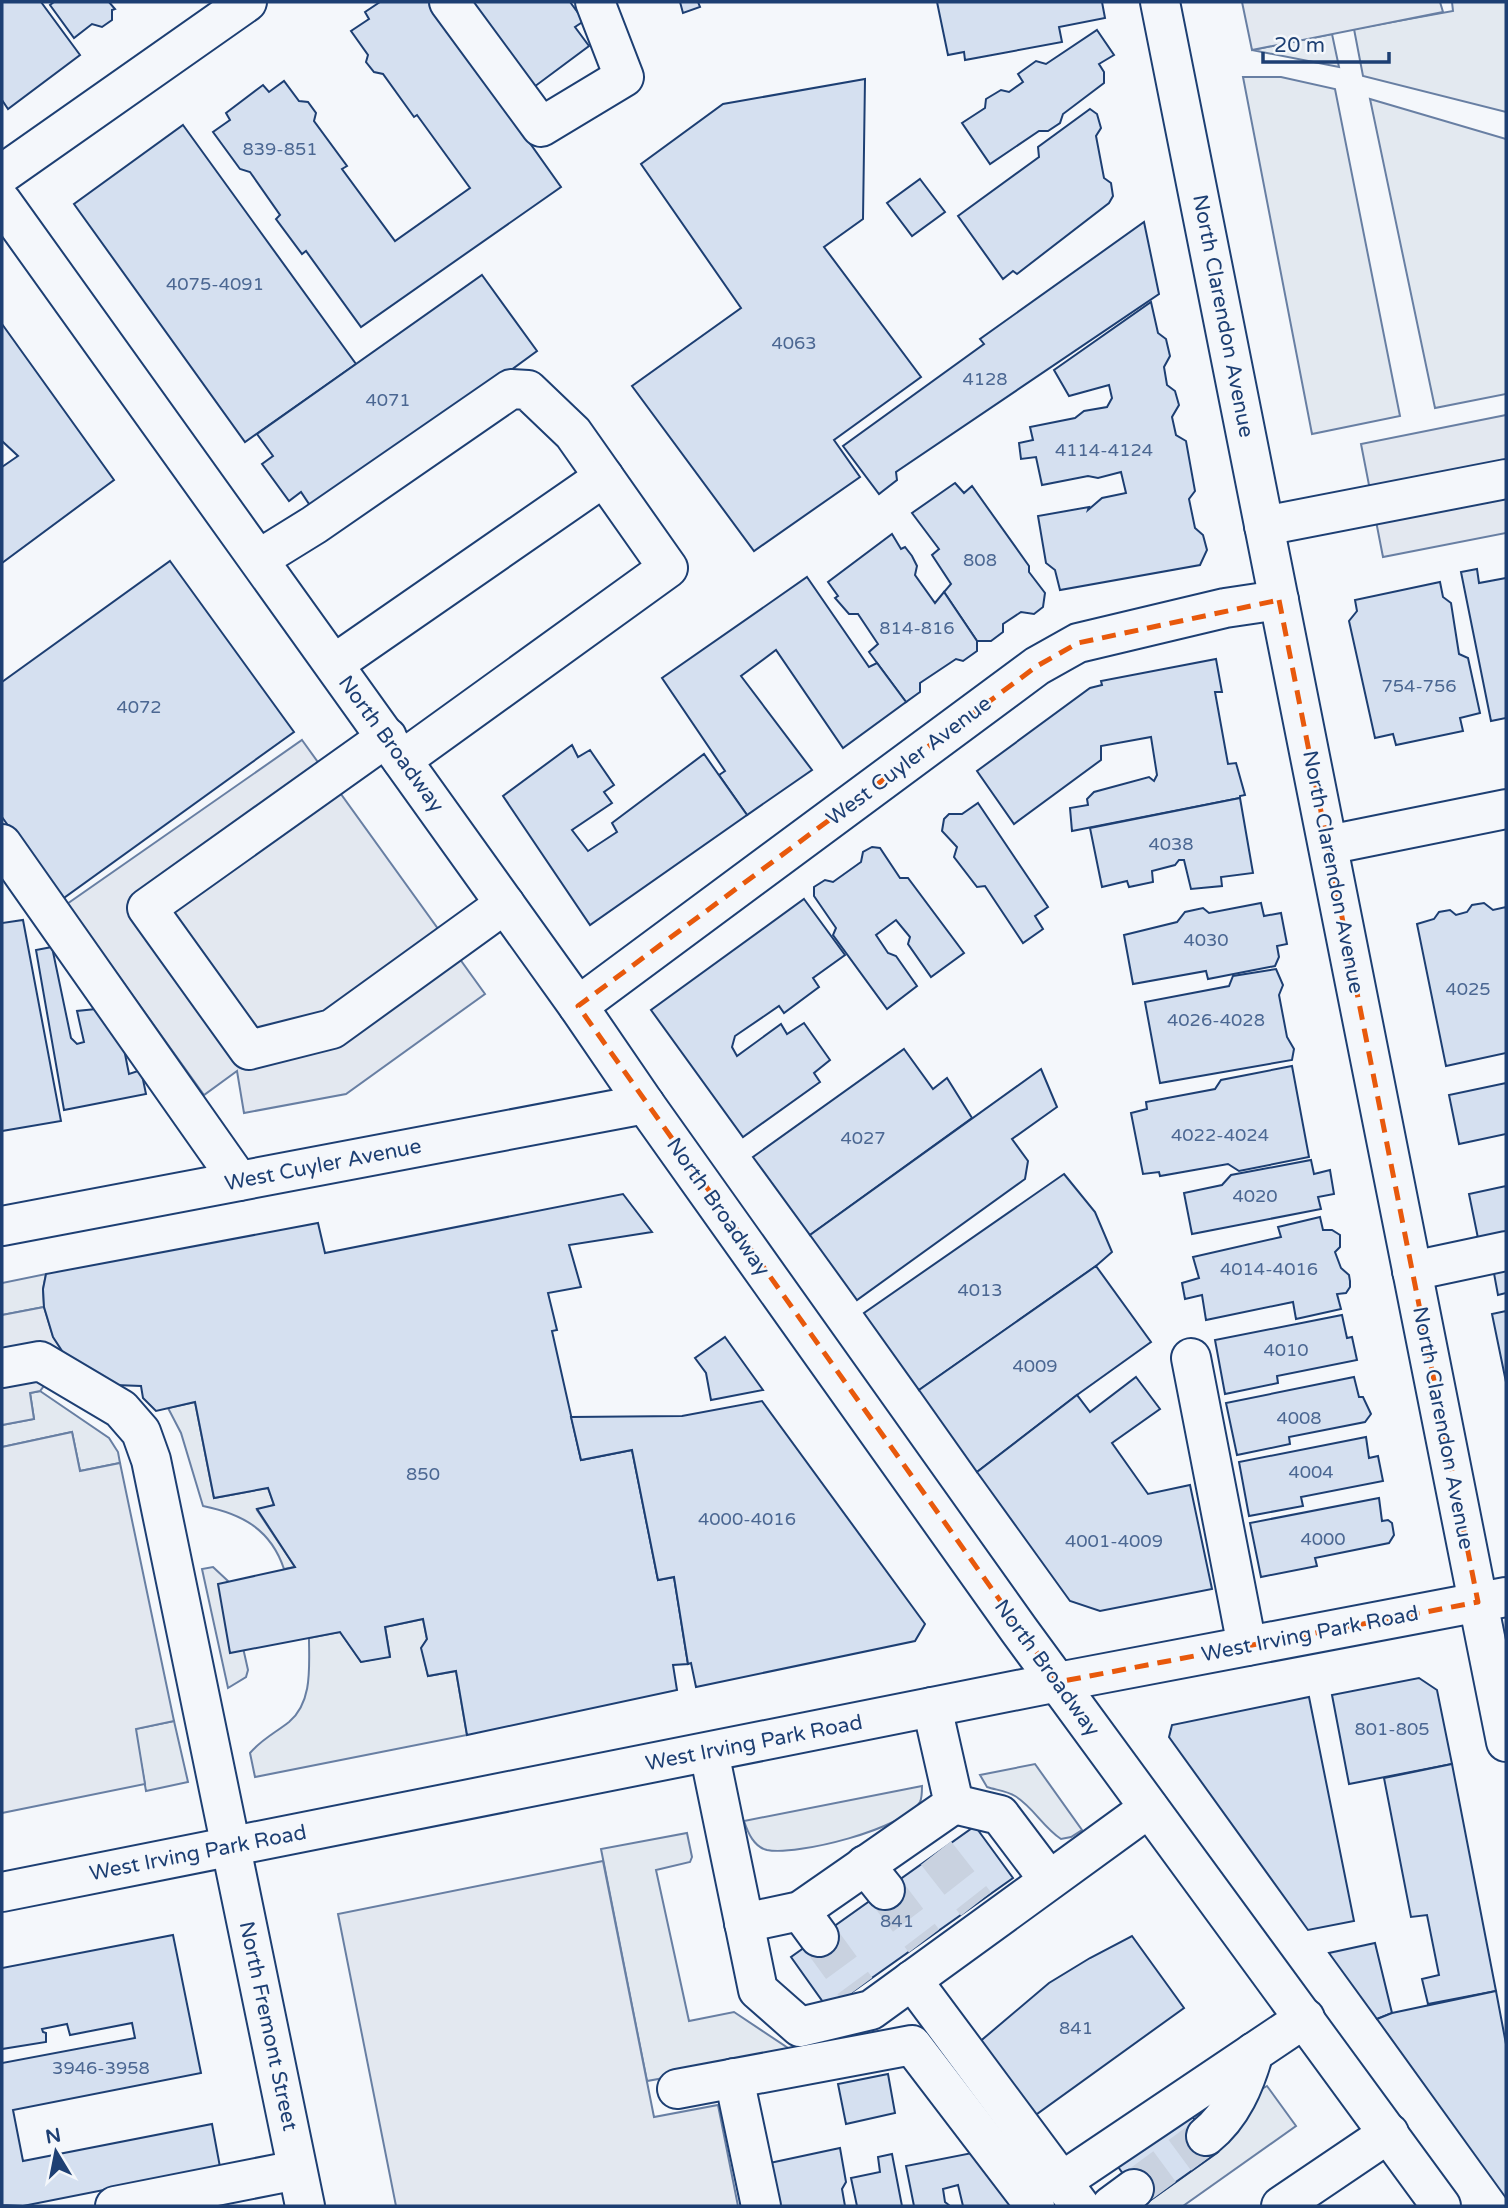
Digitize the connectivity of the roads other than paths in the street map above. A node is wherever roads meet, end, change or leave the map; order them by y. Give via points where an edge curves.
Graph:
1 (247, 2) edge
2 (449, 2) edge
3 (595, 2) edge
4 (1160, 2) edge
5 (2, 174) edge
6 (2, 202) edge
7 (604, 477) junction
8 (1506, 480) edge
9 (1264, 526) junction
10 (259, 559) junction
11 (1279, 600) junction
12 (334, 664) junction
13 (395, 749) junction
14 (1506, 809) edge
15 (2, 844) edge
16 (1328, 845) junction
17 (505, 904) junction
18 (578, 1006) junction
19 (645, 1104) junction
20 (239, 1181) junction
21 (2, 1226) edge
22 (1506, 1251) edge
23 (1412, 1271) junction
24 (1191, 1358) dead end
25 (2, 1368) edge
26 (1492, 1599) edge
27 (1247, 1646) junction
28 (1058, 1682) junction
29 (932, 1707) junction
30 (1506, 1742) edge
31 (709, 1752) junction
32 (954, 1804) junction
33 (1149, 1808) junction
34 (232, 1846) junction
35 (1049, 1880) junction
36 (2, 1892) edge
37 (744, 1923) junction
38 (925, 1960) junction
39 (1304, 2018) junction
40 (1254, 2052) junction
41 (734, 2078) junction
42 (677, 2089) dead end
43 (1389, 2133) junction
44 (1206, 2136) tunnel mouth
45 (297, 2169) junction
46 (1059, 2198) edge
47 (115, 2206) edge
48 (305, 2206) edge
49 (761, 2206) edge
50 (1281, 2206) edge
51 (1441, 2206) edge

1 - 5 main road
2 - 3 main road via 541,127 624,77
4 - 9 main road, North Clarendon Avenue
6 - 10 main road, North Broadway
7 - 10 main road via 573,433 528,390 511,389
7 - 12 main road
7 - 13 main road via 668,568
8 - 9 main road
9 - 11 main road, North Clarendon Avenue
10 - 12 main road, North Broadway
11 - 16 main road, North Clarendon Avenue
11 - 18 main road, West Cuyler Avenue via 1079,643 1037,666
12 - 13 main road, North Broadway
13 - 17 main road, North Broadway
13 - 17 main road via 147,908 249,1050 332,1029
14 - 16 main road
15 - 20 main road
16 - 23 main road, North Clarendon Avenue
17 - 18 main road, North Broadway
18 - 19 main road, North Broadway
19 - 20 main road, West Cuyler Avenue
19 - 28 main road, North Broadway
20 - 21 main road, West Cuyler Avenue
22 - 23 main road
23 - 26 main road, North Clarendon Avenue
24 - 27 main road
25 - 34 main road, North Fremont Street via 40,1361 121,1409 141,1432 151,1460
26 - 27 main road, West Irving Park Road
26 - 30 main road, North Clarendon Avenue
27 - 28 main road, West Irving Park Road
28 - 29 main road, West Irving Park Road
28 - 33 main road, North Broadway
29 - 31 main road, West Irving Park Road
29 - 32 main road
31 - 34 main road, West Irving Park Road
31 - 37 main road
32 - 35 main road via 1000,1815
32 - 37 main road via 927,1841 809,1924
33 - 35 main road
33 - 39 main road, North Broadway
34 - 36 main road, West Irving Park Road
34 - 45 main road, North Fremont Street
35 - 38 main road via 983,1914
37 - 38 main road via 758,1990 800,2026 864,1999
38 - 46 main road
39 - 40 main road
39 - 43 main road, North Broadway
40 - 44 main road via 1230,2111
40 - 46 main road
41 - 42 main road
41 - 46 main road via 912,2045
41 - 49 main road
43 - 50 main road
43 - 51 main road, North Broadway
45 - 47 main road
45 - 48 main road, North Fremont Street

